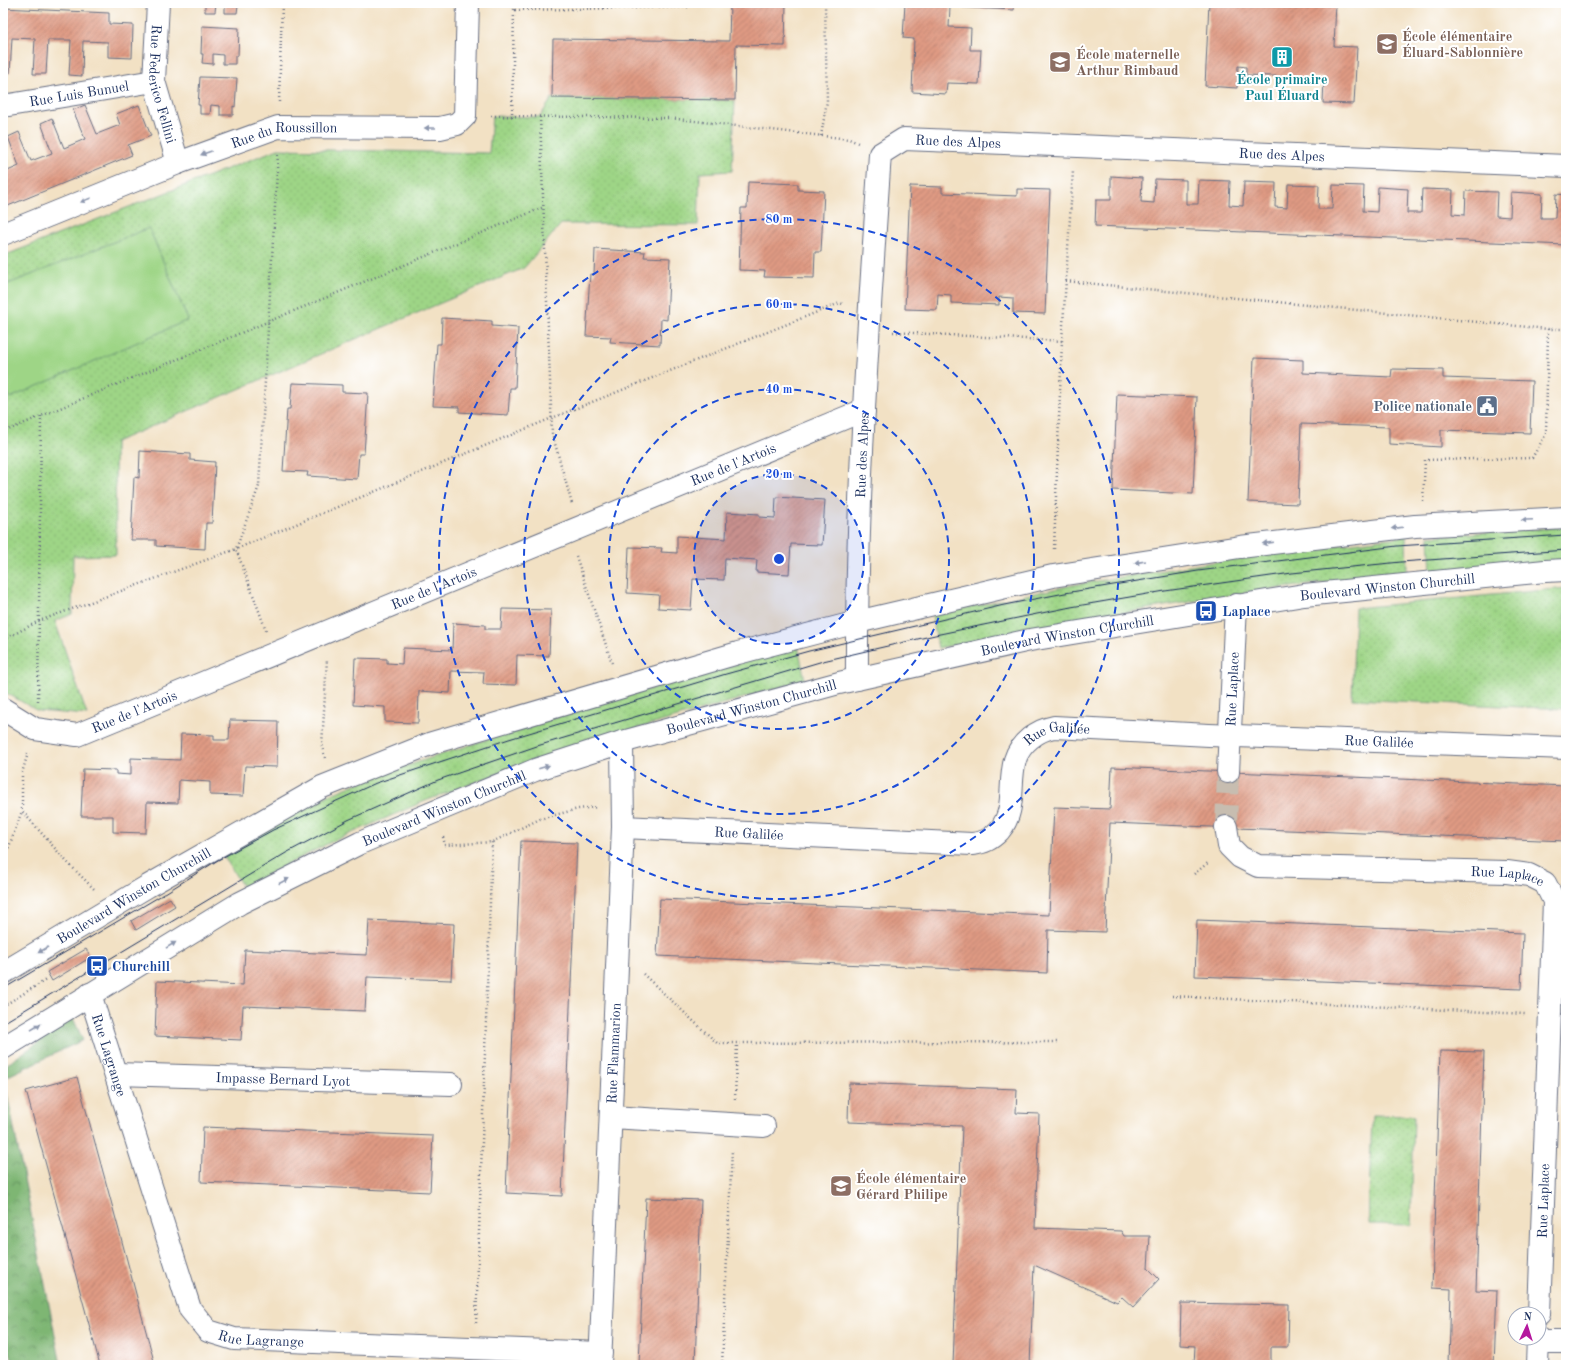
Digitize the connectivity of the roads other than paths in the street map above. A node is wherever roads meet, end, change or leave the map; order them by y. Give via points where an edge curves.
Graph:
1 (158, 3) edge
2 (468, 3) edge
3 (154, 81) junction
4 (3, 106) edge
5 (178, 163) junction
6 (1566, 166) edge
7 (3, 234) edge
8 (864, 410) junction
9 (1566, 518) edge
10 (1566, 570) edge
11 (1236, 605) junction
12 (857, 622) junction
13 (857, 679) junction
14 (3, 709) edge
15 (1230, 736) junction
16 (622, 742) junction
17 (1566, 748) edge
18 (1228, 772) tunnel mouth
19 (623, 816) junction
20 (1226, 827) tunnel mouth
21 (3, 973) edge
22 (90, 994) junction
23 (3, 1048) edge
24 (116, 1074) junction
25 (451, 1084) dead end
26 (611, 1117) junction
27 (764, 1126) dead end
28 (1539, 1306) edge
29 (1547, 1341) edge
30 (1566, 1342) edge
31 (1538, 1346) edge
32 (600, 1359) edge
33 (1537, 1365) edge

1 - 3 street, Rue Federico Fellini
2 -> 5 street, Rue du Roussillon via 466,116 457,124 440,128 278,127
3 - 4 street, Rue Luis Bunuel
3 - 5 street, Rue Federico Fellini
5 -> 7 street, Rue du Roussillon
6 - 8 street, Rue des Alpes via 904,139 880,154
8 - 12 street, Rue des Alpes
8 - 14 street, Rue de l'Artois via 77,735 34,729
9 -> 12 street, Boulevard Winston Churchill via 1415,526 1240,547 1053,576
10 - 11 street, Boulevard Winston Churchill via 1304,595
11 - 13 street, Boulevard Winston Churchill via 1030,640
11 - 15 street, Rue Laplace
12 - 13 street, Rue des Alpes
12 -> 21 street, Boulevard Winston Churchill via 738,653 432,743 333,783 113,907
13 - 16 street, Boulevard Winston Churchill
15 - 17 street, Rue Galilée
15 - 18 street, Rue Laplace
15 - 19 street, Rue Galilée via 1046,728 1033,735 1020,747 1014,762 1009,814 995,834 980,843
16 - 19 street, Rue Flammarion
22 -> 16 street, Boulevard Winston Churchill via 240,903 360,843 536,770
19 - 26 street, Rue Flammarion
20 - 28 street, Rue Laplace via 1229,846 1240,857 1258,866 1507,872 1529,875 1545,883 1554,901
23 -> 22 street, Boulevard Winston Churchill
22 - 24 street, Rue Lagrange
24 - 25 street, Impasse Bernard Lyot
24 - 32 street, Rue Lagrange via 190,1309 208,1331 234,1339 475,1348
26 - 27 street
26 - 32 street, Rue Flammarion
29 - 30 street
31 - 33 street

